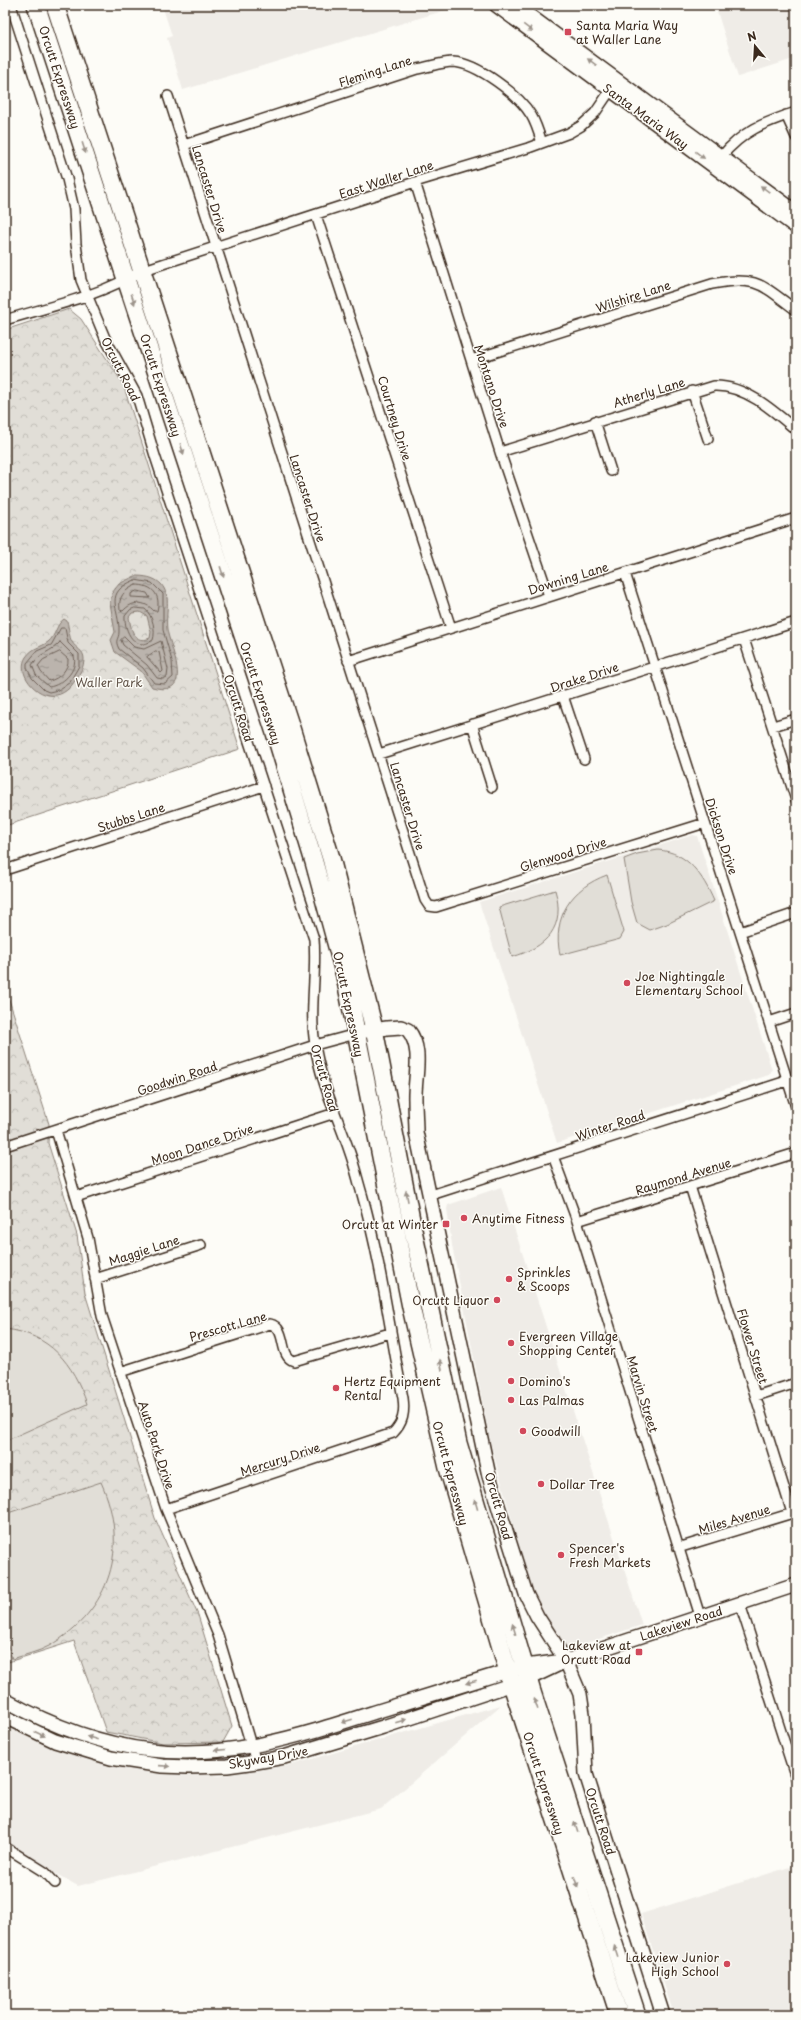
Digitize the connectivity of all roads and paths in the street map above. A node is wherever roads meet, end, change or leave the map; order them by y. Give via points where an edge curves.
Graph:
1 (10, 5) edge
2 (36, 5) edge
3 (55, 5) edge
4 (496, 5) edge
5 (515, 5) edge
6 (614, 85) junction
7 (168, 96) dead end
8 (796, 112) edge
9 (786, 115) junction
10 (796, 137) edge
11 (542, 143) junction
12 (184, 145) junction
13 (721, 157) junction
14 (415, 182) junction
15 (796, 212) edge
16 (316, 214) junction
17 (796, 227) edge
18 (215, 247) junction
19 (141, 271) junction
20 (127, 280) junction
21 (86, 296) junction
22 (796, 310) edge
23 (5, 320) edge
24 (471, 360) junction
25 (692, 391) junction
26 (595, 421) junction
27 (796, 430) edge
28 (708, 439) dead end
29 (500, 452) junction
30 (611, 471) dead end
31 (796, 518) edge
32 (625, 572) junction
33 (549, 596) junction
34 (796, 622) edge
35 (451, 628) junction
36 (744, 639) junction
37 (348, 661) junction
38 (655, 667) junction
39 (563, 696) junction
40 (796, 719) edge
41 (472, 724) junction
42 (773, 726) junction
43 (379, 754) junction
44 (584, 759) dead end
45 (264, 786) junction
46 (492, 787) dead end
47 (796, 800) edge
48 (705, 822) junction
49 (5, 870) edge
50 (428, 906) joint
51 (796, 914) edge
52 (740, 932) junction
53 (796, 1013) edge
54 (769, 1022) junction
55 (374, 1029) junction
56 (356, 1034) junction
57 (315, 1045) junction
58 (792, 1079) edge
59 (796, 1107) edge
60 (335, 1113) junction
61 (56, 1130) junction
62 (5, 1146) edge
63 (796, 1153) edge
64 (553, 1156) junction
65 (690, 1186) junction
66 (431, 1195) junction
67 (76, 1197) junction
68 (577, 1221) junction
69 (201, 1245) dead end
70 (95, 1279) junction
71 (390, 1333) junction
72 (120, 1372) junction
73 (796, 1383) edge
74 (756, 1396) junction
75 (400, 1426) joint
76 (166, 1509) junction
77 (794, 1512) edge
78 (678, 1548) junction
79 (796, 1585) edge
80 (740, 1604) junction
81 (700, 1616) junction
82 (566, 1661) junction
83 (527, 1673) junction
84 (510, 1678) junction
85 (5, 1700) edge
86 (5, 1717) edge
87 (252, 1747) junction
88 (256, 1762) junction
89 (796, 1778) edge
90 (5, 1847) edge
91 (55, 1883) dead end
92 (619, 2015) edge
93 (637, 2015) edge
94 (663, 2015) edge

1 - 21 street, Orcutt Road via 67,179 74,209 81,280
2 -> 20 highway, Orcutt Expressway
3 - 19 highway, Orcutt Expressway
4 -> 6 main road, Santa Maria Way
6 -> 5 main road, Santa Maria Way
6 - 11 street, East Waller Lane via 595,113 580,126
6 - 13 main road, Santa Maria Way
6 -> 17 main road, Santa Maria Way
7 - 12 street, Lancaster Drive
8 - 9 street
9 - 10 street
9 - 13 street via 738,138
11 - 12 street, Fleming Lane via 536,124 523,104 476,68 453,62 417,69
11 - 14 street, East Waller Lane
12 - 18 street, Lancaster Drive
15 -> 13 main road, Santa Maria Way
14 - 16 street, East Waller Lane
14 - 24 street, Montano Drive
16 - 18 street, East Waller Lane
16 - 35 street, Courtney Drive
18 - 19 street, East Waller Lane
18 - 37 street, Lancaster Drive
19 - 20 street, East Waller Lane
19 - 55 highway, Orcutt Expressway via 331,858
20 - 21 street, East Waller Lane
20 -> 56 highway, Orcutt Expressway via 275,733 345,976
21 - 23 street, East Waller Lane
21 - 45 street, Orcutt Road via 105,338 137,396
22 - 24 street, Wilshire Lane via 760,284 748,280 734,280 712,284
24 - 29 street, Montano Drive
25 - 26 street, Atherly Lane
25 - 27 street, Atherly Lane via 714,386 733,388 777,413
25 - 28 street
26 - 29 street, Atherly Lane
26 - 30 street
29 - 33 street, Montano Drive
31 - 32 street, Downing Lane
32 - 33 street, Downing Lane
32 - 38 street, Dickson Drive
33 - 35 street, Downing Lane
34 - 36 street, Drake Drive
35 - 37 street, Downing Lane
36 - 38 street, Drake Drive
36 - 42 street
37 - 43 street, Lancaster Drive
38 - 39 street, Drake Drive
38 - 48 street, Dickson Drive
39 - 41 street, Drake Drive
39 - 44 street
40 - 42 street
41 - 43 street, Drake Drive
41 - 46 street
42 - 47 street
43 - 50 street, Lancaster Drive
45 - 49 street, Stubbs Lane
45 - 57 street, Orcutt Road via 314,939 316,964 312,1024
48 - 50 street, Glenwood Drive via 436,907
48 - 52 street, Dickson Drive
51 - 52 street
52 - 54 street, Dickson Drive
53 - 54 street
54 - 58 street, Dickson Drive
55 - 56 main road, Orcutt Road
55 - 66 main road, Orcutt Road via 401,1027 408,1030 415,1042 418,1054 416,1132
83 -> 55 highway, Orcutt Expressway via 482,1527 450,1408
56 - 57 street, Goodwin Road
56 - 84 highway, Orcutt Expressway via 412,1315 448,1468
57 - 60 street, Orcutt Road
57 - 61 street, Goodwin Road
58 - 59 street, Dickson Drive
58 - 64 street, Winter Road
60 - 67 street, Moon Dance Drive
60 - 71 street, Orcutt Road via 363,1196
61 - 62 street, Goodwin Road
61 - 67 street, Auto Park Drive
63 - 65 street, Raymond Avenue
64 - 66 street, Winter Road
64 - 68 street, Marvin Street
65 - 68 street, Raymond Avenue
65 - 74 street, Flower Street
66 - 82 main road, Orcutt Road via 490,1476 500,1512 526,1594
67 - 70 street, Auto Park Drive via 88,1238
68 - 78 street, Marvin Street
69 - 70 street, Maggie Lane
70 - 72 street, Auto Park Drive via 102,1316
71 - 72 street, Prescott Lane via 294,1361 288,1357 280,1330 276,1325 270,1324
71 - 75 street, Orcutt Road via 403,1398 404,1415
72 - 76 street, Auto Park Drive
73 - 74 street
74 - 77 street, Flower Street
75 - 76 street, Mercury Drive via 393,1433 376,1440
76 - 87 street, Auto Park Drive via 218,1635
77 - 78 street, Miles Avenue
78 - 81 street, Marvin Street
79 - 80 main road, Lakeview Road
80 - 81 main road, Lakeview Road
80 - 89 street
81 - 82 main road, Lakeview Road
82 - 83 main road, Lakeview Road
82 - 94 main road, Orcutt Road via 580,1694 586,1774
83 - 84 main road, Skyway Drive
93 -> 83 highway, Orcutt Expressway
84 -> 87 main road, Skyway Drive
88 -> 84 main road, Skyway Drive via 320,1747
84 -> 92 highway, Orcutt Expressway
87 -> 85 main road, Skyway Drive via 185,1751 150,1750 88,1737
86 -> 88 main road, Skyway Drive via 55,1741 111,1758 162,1766 188,1767
87 - 88 street, Auto Park Drive
90 - 91 street via 45,1872

